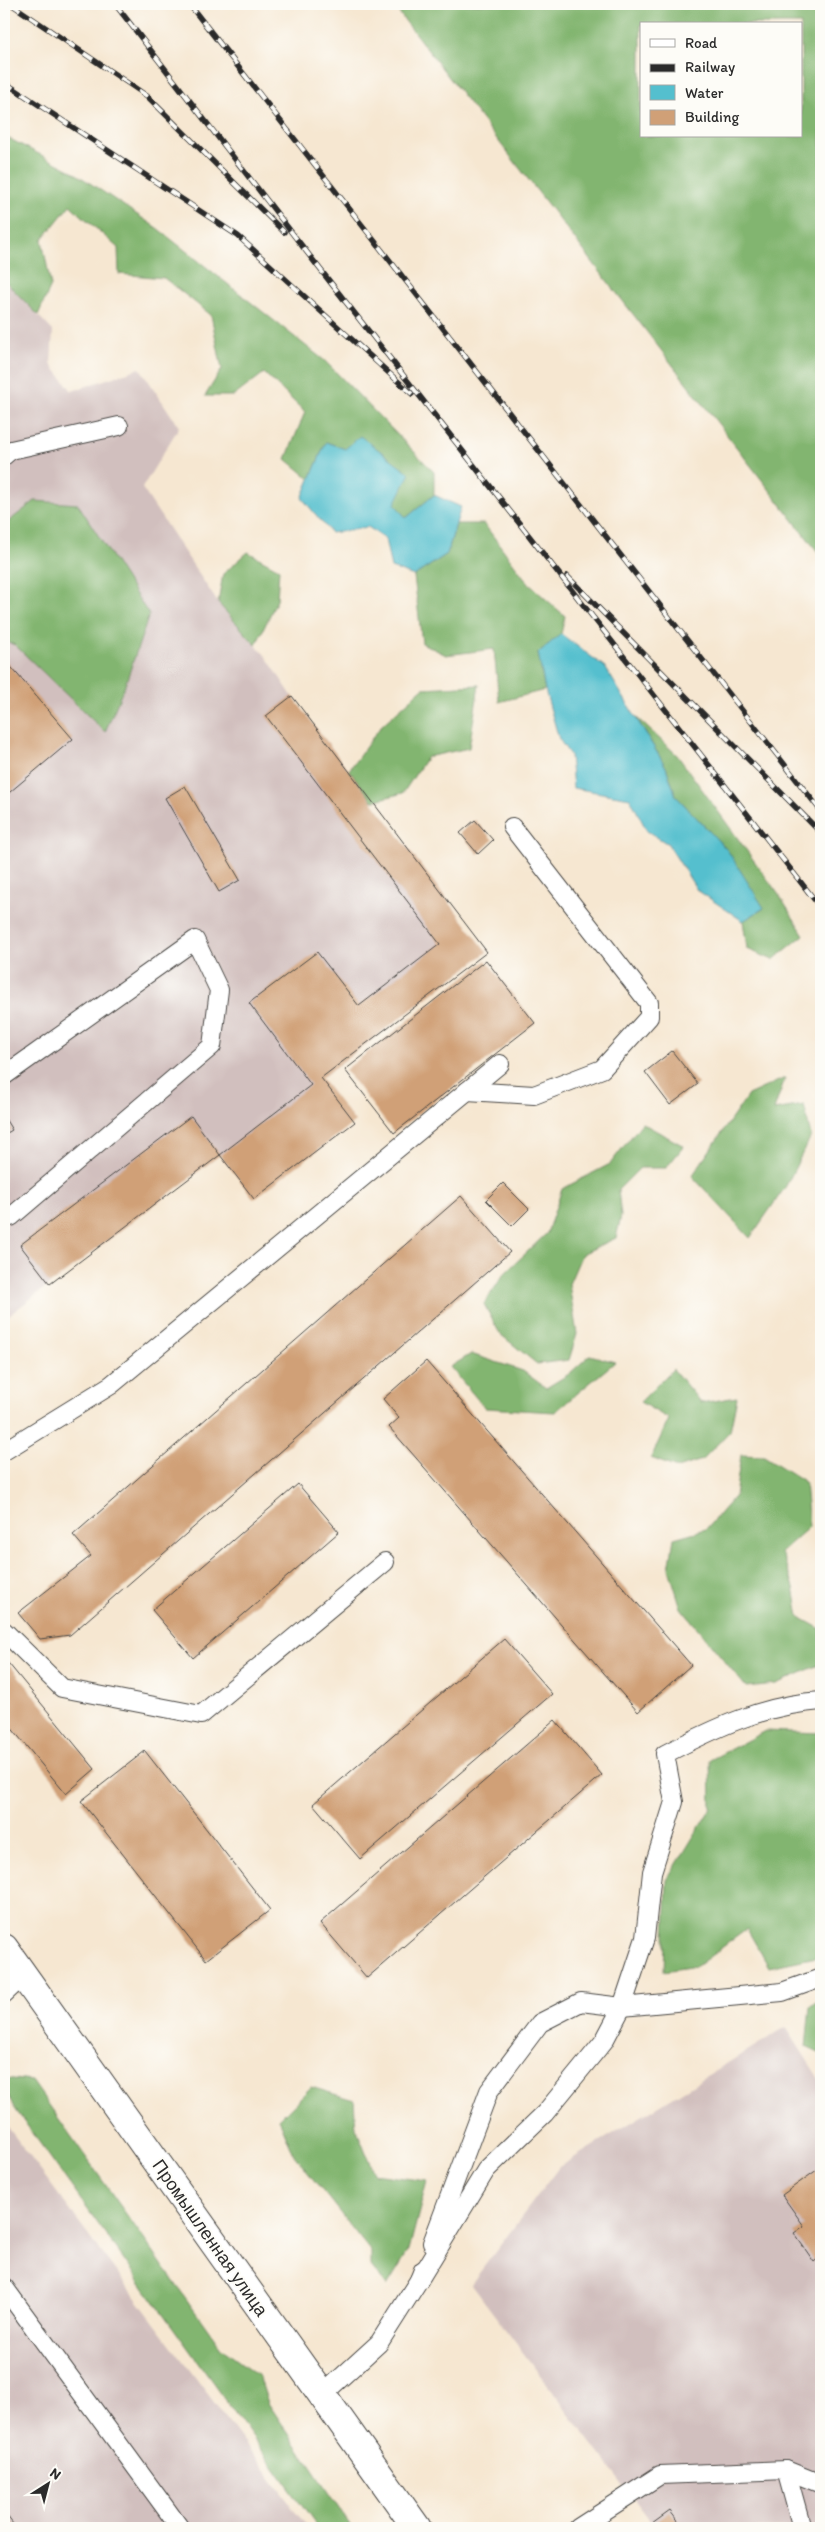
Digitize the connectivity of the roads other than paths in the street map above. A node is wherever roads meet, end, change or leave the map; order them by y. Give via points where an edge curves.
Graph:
1 (118, 426) dead end
2 (4, 456) edge
3 (512, 827) dead end
4 (500, 1064) dead end
5 (4, 1076) edge
6 (467, 1091) junction
7 (6, 1216) edge
8 (4, 1451) edge
9 (385, 1562) dead end
10 (4, 1631) edge
11 (821, 1701) edge
12 (4, 1948) edge
13 (23, 1976) junction
14 (821, 1978) edge
15 (4, 1994) edge
16 (622, 2007) junction
17 (419, 2280) junction
18 (4, 2287) edge
19 (322, 2395) junction
20 (786, 2470) junction
21 (821, 2484) edge
22 (180, 2528) edge
23 (417, 2528) edge
24 (578, 2528) edge
25 (802, 2528) edge

1 - 2 lane via 11,450
3 - 6 lane via 649,1003 649,1017 602,1069 534,1095
4 - 6 lane
5 - 7 lane via 195,940 219,990 212,1046
6 - 8 lane via 111,1385
9 - 10 lane via 201,1715 62,1688
11 - 16 lane via 795,1703 721,1725 665,1754 674,1802 652,1872 645,1938
12 - 13 street, Промышленная улица
13 - 15 lane
13 - 19 street, Промышленная улица
14 - 16 lane via 782,1992
16 - 17 lane via 604,2041 545,2113 486,2170
16 - 17 lane via 582,2002 540,2022 490,2091
17 - 19 lane via 379,2343
18 - 22 lane
19 - 23 street, Промышленная улица
20 - 21 lane
20 - 24 lane via 660,2475
20 - 25 lane

